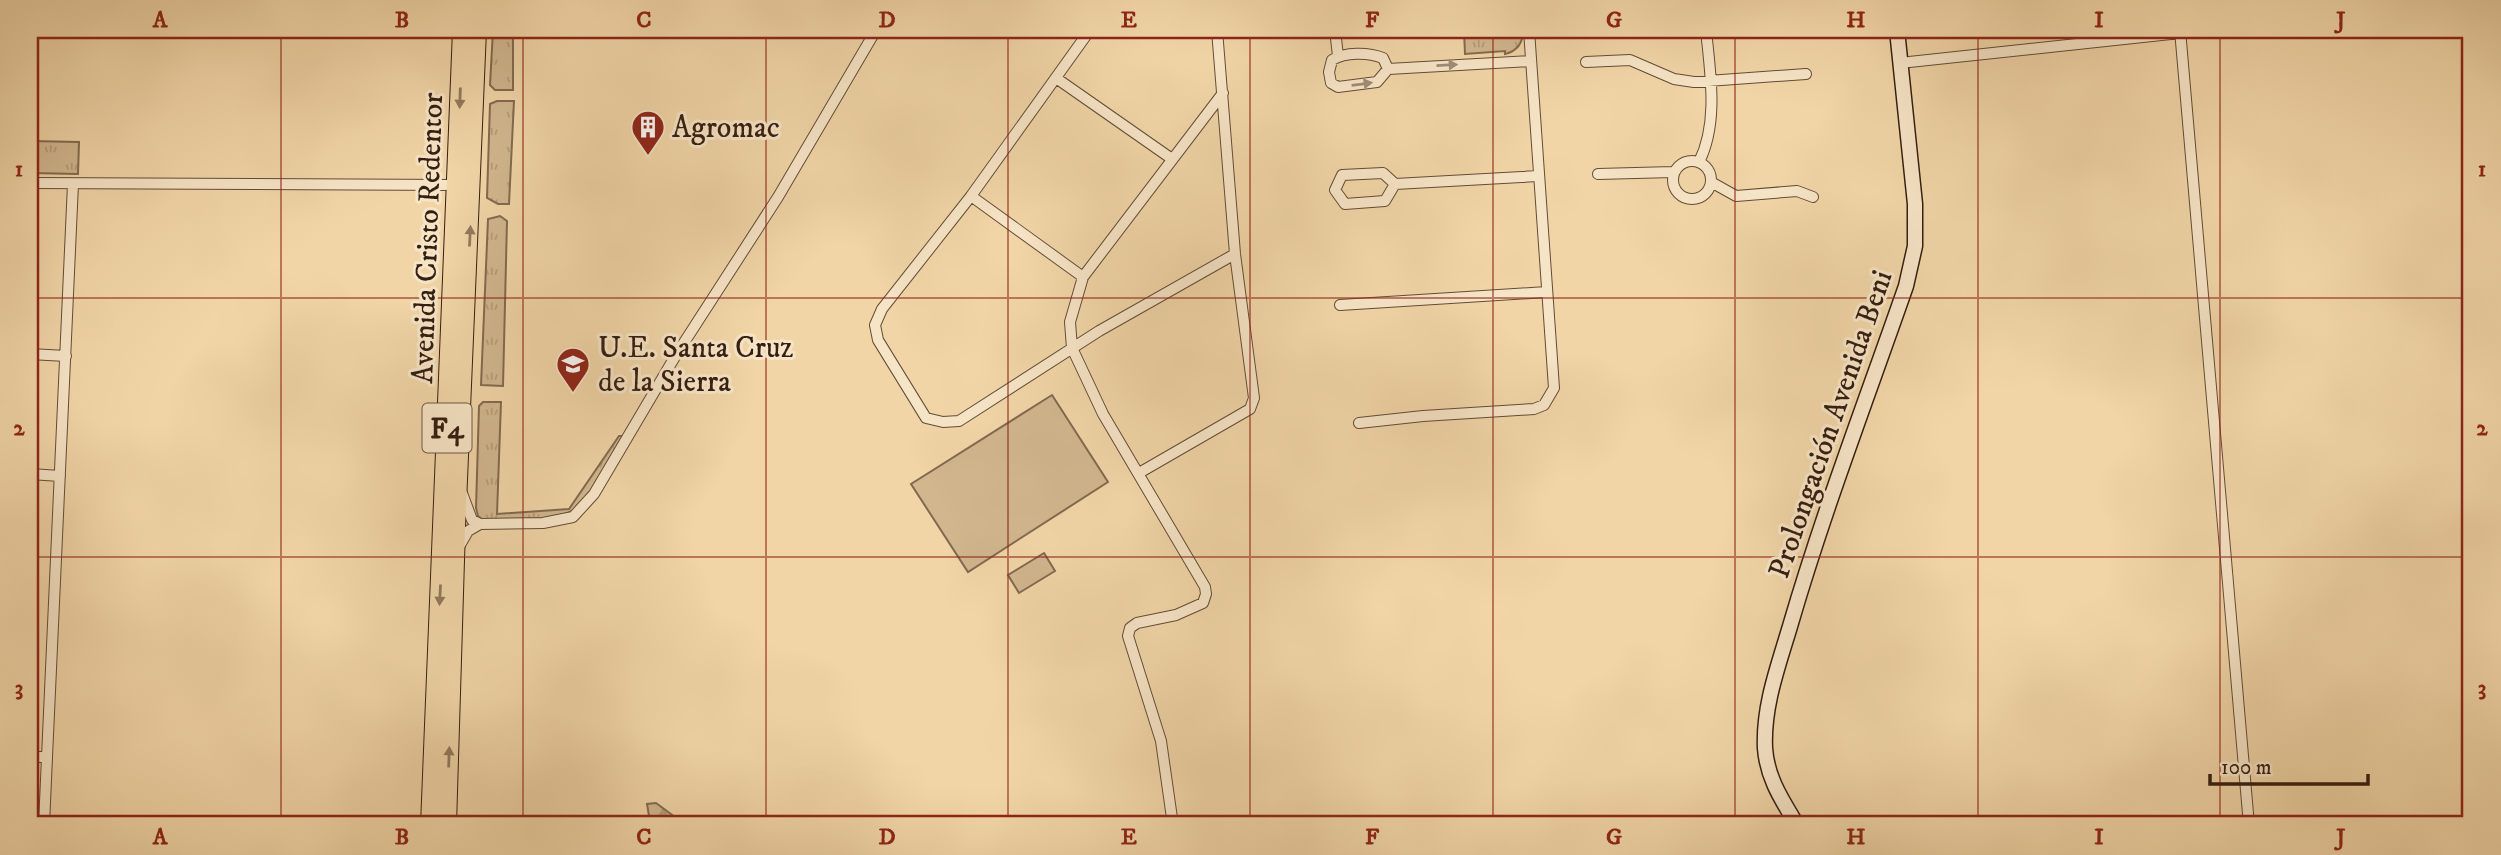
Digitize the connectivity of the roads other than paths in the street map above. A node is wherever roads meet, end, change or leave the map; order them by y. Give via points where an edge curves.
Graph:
1 (462, 30) edge
2 (478, 30) edge
3 (876, 30) edge
4 (1090, 30) edge
5 (1217, 30) edge
6 (1335, 30) edge
7 (1529, 30) edge
8 (1706, 30) edge
9 (1897, 30) edge
10 (2180, 31) edge
11 (1338, 56) junction
12 (1531, 61) junction
13 (1586, 62) dead end
14 (1900, 63) junction
15 (1388, 69) junction
16 (1806, 74) dead end
17 (1056, 78) junction
18 (1711, 81) junction
19 (1223, 93) junction
20 (1172, 159) junction
21 (1699, 162) junction
22 (1673, 172) junction
23 (1598, 174) dead end
24 (1538, 176) junction
25 (1711, 182) junction
26 (30, 183) edge
27 (73, 184) junction
28 (1395, 184) junction
29 (456, 185) junction
30 (971, 196) junction
31 (1813, 197) dead end
32 (1235, 254) junction
33 (1083, 277) junction
34 (1546, 292) junction
35 (1340, 305) dead end
36 (1072, 348) junction
37 (30, 354) edge
38 (66, 356) junction
39 (1359, 423) dead end
40 (1139, 473) junction
41 (30, 474) edge
42 (60, 476) junction
43 (458, 484) junction
44 (480, 524) junction
45 (455, 555) junction
46 (30, 757) edge
47 (47, 757) junction
48 (44, 825) edge
49 (430, 825) edge
50 (447, 825) edge
51 (1173, 825) edge
52 (1797, 825) edge
53 (2249, 825) edge

1 -> 29 highway, Avenida Cristo Redentor / F4
43 -> 2 highway, Avenida Cristo Redentor / F4
3 - 44 street via 594,494 573,517 543,523
4 - 17 street
5 - 19 street
6 - 11 street
7 - 12 street
8 - 18 street
9 - 14 street, Prolongación Avenida Beni
10 - 14 street
10 - 53 street
11 - 15 street via 1372,53 1383,58
11 -> 15 street via 1329,72 1331,83 1338,87 1377,82
15 -> 12 street
12 - 24 street
13 - 18 street via 1630,60 1674,79
14 - 52 street, Prolongación Avenida Beni via 1916,204 1915,246 1906,286 1803,584 1766,709 1768,766
16 - 18 street
17 - 20 street
17 - 30 street
18 - 21 street via 1710,118
19 - 20 street
19 - 32 street
20 - 33 street
21 - 22 street via 1687,161
21 - 25 street via 1708,170
22 - 23 street
22 - 25 street via 1673,186 1687,199 1706,194
24 - 28 street
24 - 34 street
25 - 31 street via 1736,196 1797,191
26 - 27 street
27 - 29 street
27 - 38 street
28 - 28 street via 1383,173 1342,175 1335,190 1345,204 1385,201
29 -> 49 highway, Avenida Cristo Redentor / F4
30 - 33 street
30 - 36 street via 882,309 875,325 878,340 926,418 960,421
32 - 36 street
32 - 40 street via 1254,388 1250,409
33 - 36 street via 1070,322
34 - 35 street
34 - 39 street via 1554,388 1544,405
36 - 40 street via 1103,414
37 - 38 street
38 - 42 street
40 - 51 street via 1206,594 1203,603 1176,615 1137,623 1128,636 1161,741
41 - 42 street
42 - 47 street
43 - 44 street via 472,520
43 - 45 highway, Avenida Cristo Redentor / F4
44 - 45 street via 464,537
50 -> 45 highway, Avenida Cristo Redentor / F4
46 - 47 street
47 - 48 street

